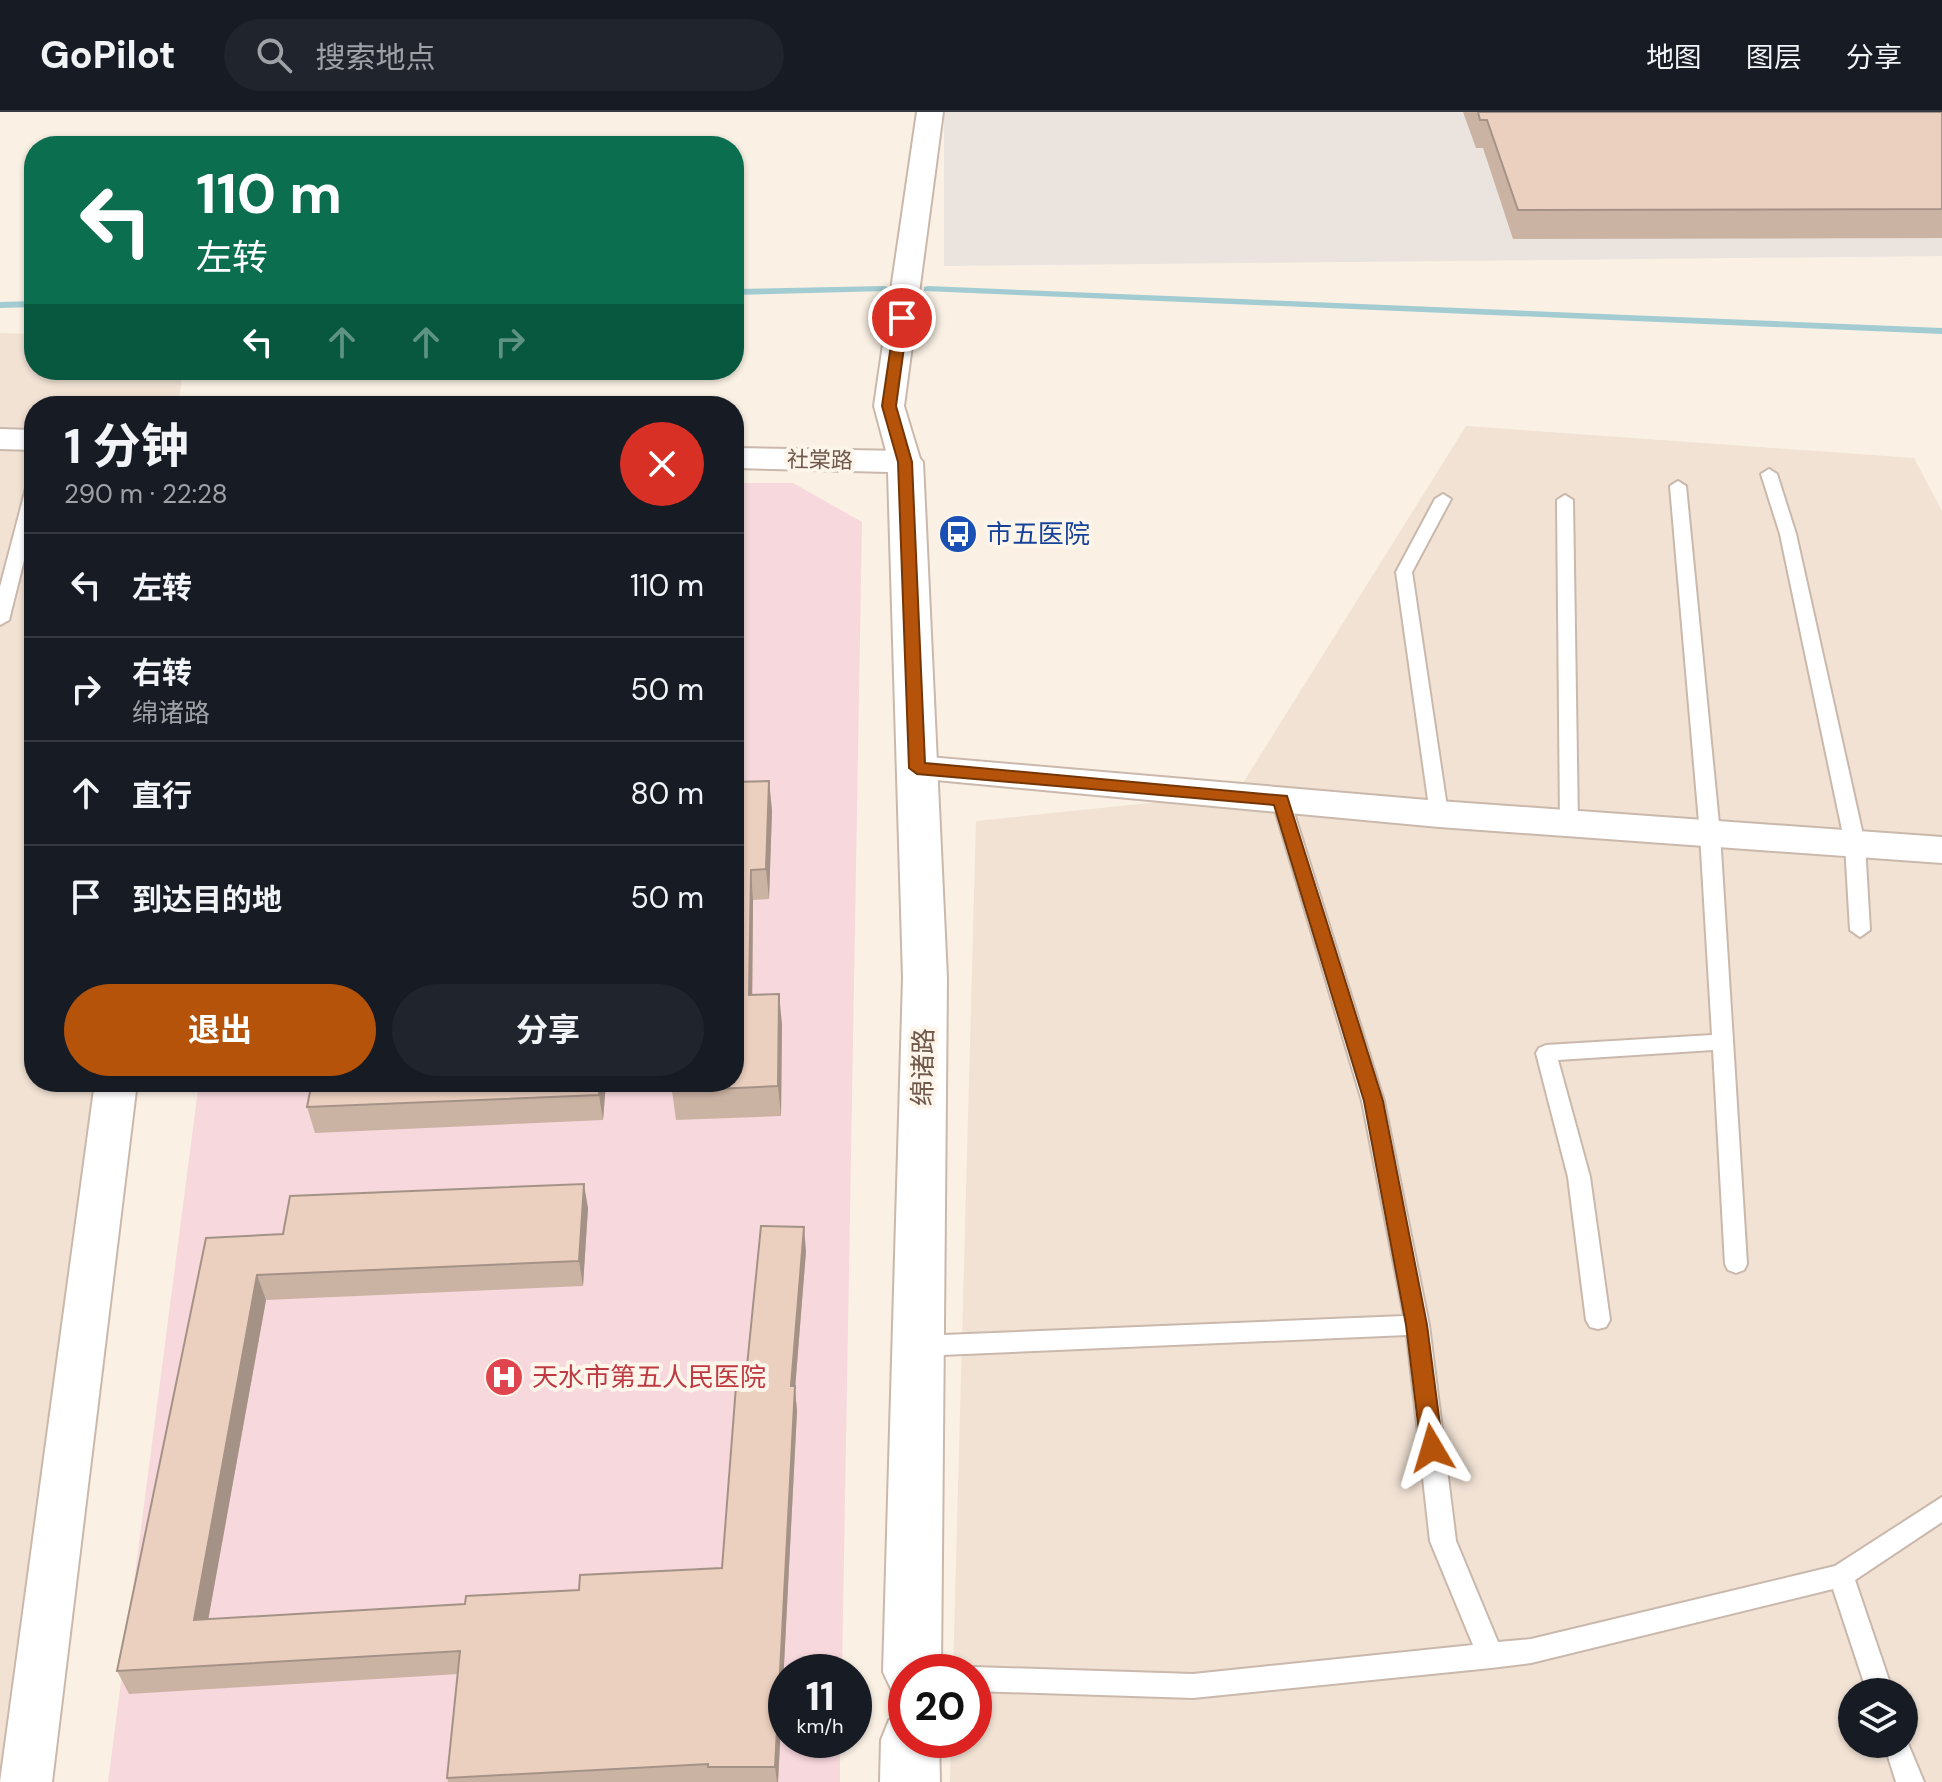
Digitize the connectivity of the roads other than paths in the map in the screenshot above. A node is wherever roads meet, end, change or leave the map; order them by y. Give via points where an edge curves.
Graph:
1 (930, 112) edge
2 (0, 439) edge
3 (24, 440) edge
4 (744, 458) edge
5 (905, 462) junction
6 (1769, 474) dead end
7 (1678, 486) dead end
8 (1443, 499) dead end
9 (1565, 500) dead end
10 (24, 527) edge
11 (0, 620) edge
12 (917, 768) junction
13 (1281, 800) junction
14 (1439, 814) junction
15 (1569, 824) junction
16 (1710, 834) junction
17 (1855, 844) junction
18 (1942, 850) edge
19 (1860, 930) dead end
20 (1724, 1042) junction
21 (115, 1092) edge
22 (1736, 1264) dead end
23 (1598, 1320) dead end
24 (1417, 1325) junction
25 (918, 1346) junction
26 (1942, 1508) edge
27 (1841, 1576) junction
28 (912, 1654) edge
29 (1491, 1656) junction
30 (1875, 1678) edge
31 (992, 1680) edge
32 (910, 1758) edge
33 (1902, 1758) edge
34 (25, 1782) edge
35 (910, 1782) edge
36 (1910, 1782) edge

1 - 5 street via 889,406
2 - 3 street
4 - 5 street, 社棠路
5 - 12 street, 绵诸路
6 - 17 lane via 1788,534
7 - 16 lane
8 - 14 lane via 1404,572
9 - 15 lane
10 - 11 lane
12 - 13 street
12 - 25 street, 绵诸路 via 925,978
13 - 14 street
13 - 24 lane via 1373,1101
14 - 15 street
15 - 16 street
16 - 17 street
16 - 20 lane
17 - 18 street
17 - 19 lane
20 - 22 lane
20 - 23 lane via 1546,1053 1579,1177
21 - 34 street
24 - 25 lane
24 - 29 lane via 1443,1541
25 - 28 street, 绵诸路
26 - 27 lane
27 - 29 lane via 1531,1651
27 - 30 lane
29 - 31 lane via 1193,1686
32 - 35 street
33 - 36 lane

